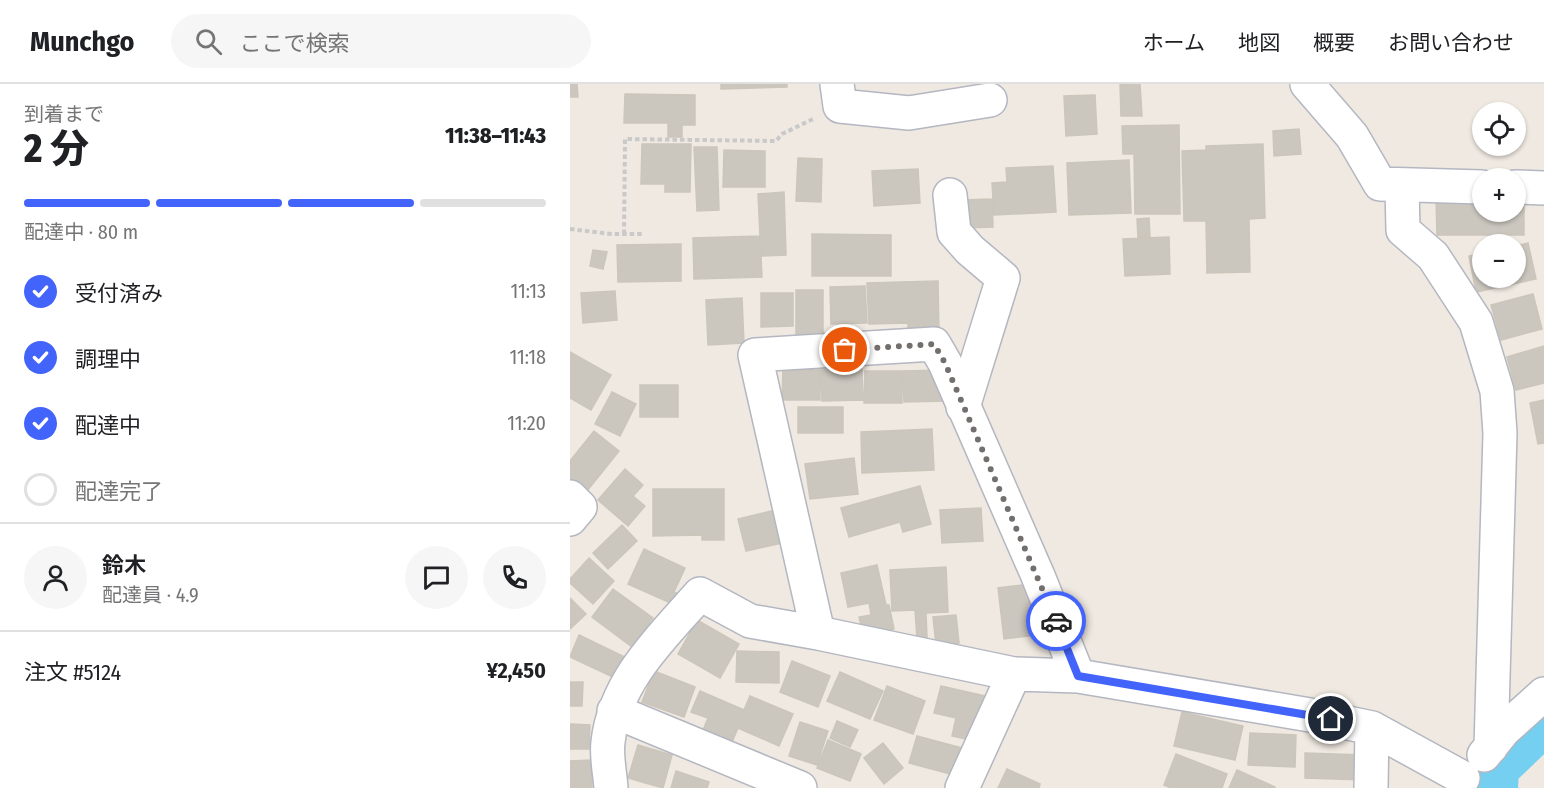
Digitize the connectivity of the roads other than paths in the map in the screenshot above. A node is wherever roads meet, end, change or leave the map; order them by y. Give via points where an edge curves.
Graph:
1 (1307, 84) edge
2 (838, 95) edge
3 (990, 100) dead end
4 (1402, 186) junction
5 (1472, 187) edge
6 (1526, 187) edge
7 (1544, 188) edge
8 (950, 195) dead end
9 (963, 407) junction
10 (570, 497) edge
11 (570, 519) edge
12 (818, 633) junction
13 (1014, 674) junction
14 (1078, 676) junction
15 (1544, 694) edge
16 (614, 711) junction
17 (1372, 728) junction
18 (1491, 747) junction
19 (1463, 783) edge
20 (611, 788) edge
21 (800, 788) edge
22 (962, 788) edge
23 (1371, 788) edge

1 - 4 street via 1352,136 1380,184
2 - 3 street via 909,113
4 - 5 street
4 - 18 street via 1403,230 1433,256 1476,322 1497,391 1500,433
6 - 7 street
8 - 9 street via 954,232 1003,278
9 - 12 street via 934,344 755,355
9 - 14 street
10 - 11 street via 580,507
12 - 13 street
12 - 16 street via 750,621 700,594 642,659
13 - 14 street
13 - 22 street
14 - 17 street
15 - 18 street
16 - 20 street via 608,744
16 - 21 street
17 - 19 street
17 - 23 street
18 - 19 street

